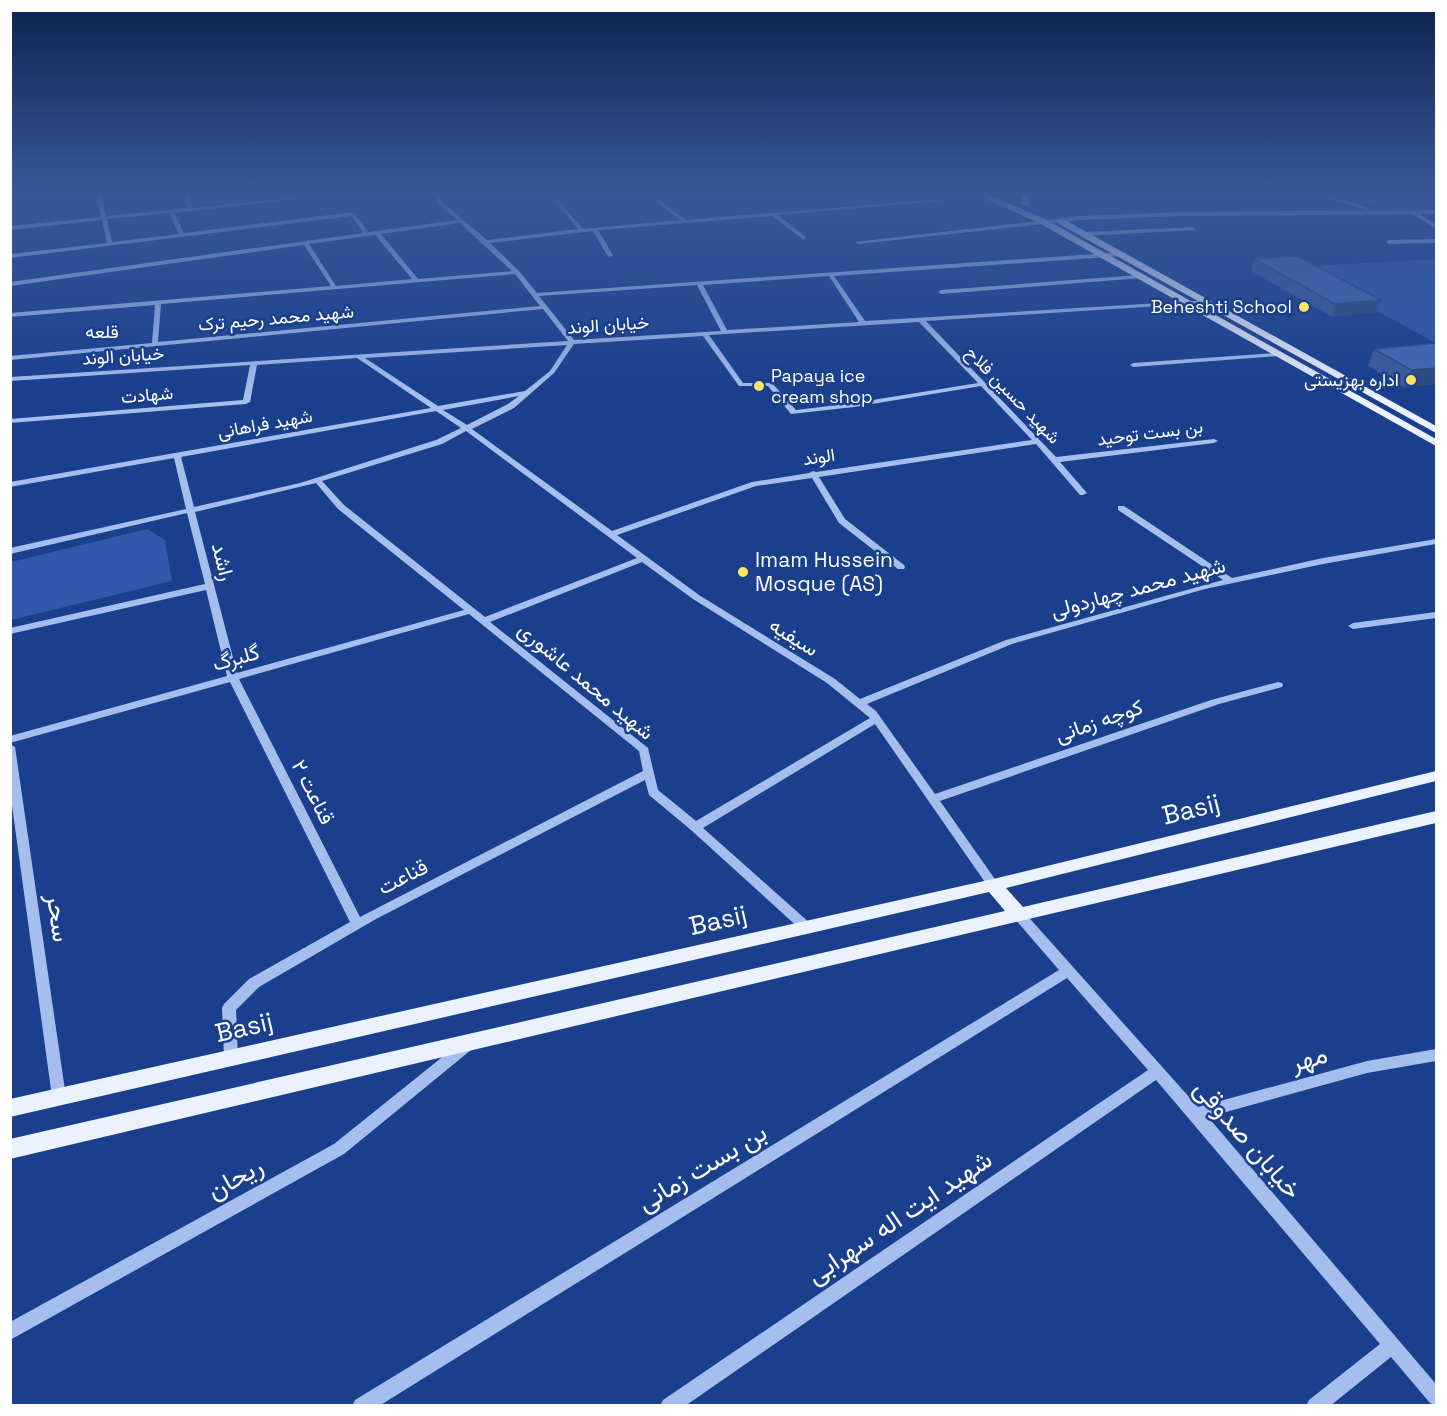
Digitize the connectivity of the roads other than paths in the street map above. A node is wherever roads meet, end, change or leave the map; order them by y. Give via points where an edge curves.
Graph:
1 (175, 261) edge
2 (317, 261) edge
3 (400, 261) edge
4 (506, 261) edge
5 (1025, 261) edge
6 (1110, 261) edge
7 (1136, 261) edge
8 (517, 272) junction
9 (830, 274) junction
10 (1139, 277) junction
11 (417, 281) junction
12 (699, 283) junction
13 (10, 284) edge
14 (334, 288) junction
15 (941, 292) dead end
16 (534, 295) junction
17 (1207, 301) junction
18 (1184, 302) junction
19 (158, 303) junction
20 (545, 307) junction
21 (10, 315) edge
22 (920, 319) junction
23 (863, 323) junction
24 (725, 332) junction
25 (704, 333) junction
26 (572, 342) junction
27 (155, 345) junction
28 (1277, 355) junction
29 (358, 356) junction
30 (10, 358) edge
31 (254, 363) junction
32 (1133, 365) dead end
33 (10, 379) edge
34 (982, 384) junction
35 (525, 393) junction
36 (435, 409) junction
37 (10, 421) edge
38 (466, 428) junction
39 (1437, 430) edge
40 (1437, 436) edge
41 (1426, 438) junction
42 (1038, 441) junction
43 (1214, 441) dead end
44 (1437, 443) edge
45 (177, 455) junction
46 (1054, 460) junction
47 (813, 473) junction
48 (317, 480) junction
49 (10, 485) edge
50 (1083, 493) dead end
51 (1121, 508) dead end
52 (191, 510) junction
53 (611, 534) junction
54 (1437, 542) edge
55 (10, 551) edge
56 (644, 558) junction
57 (901, 567) dead end
58 (1231, 581) junction
59 (210, 585) junction
60 (471, 611) junction
61 (1437, 615) edge
62 (484, 621) junction
63 (1353, 626) dead end
64 (10, 632) edge
65 (233, 678) junction
66 (1278, 685) dead end
67 (860, 703) junction
68 (876, 719) junction
69 (10, 740) edge
70 (10, 747) edge
71 (649, 773) junction
72 (1437, 776) edge
73 (933, 799) junction
74 (1437, 817) edge
75 (695, 827) junction
76 (993, 885) junction
77 (1019, 915) junction
78 (357, 924) junction
79 (806, 927) junction
80 (1068, 971) junction
81 (468, 1044) junction
82 (1437, 1055) edge
83 (231, 1058) junction
84 (1158, 1071) junction
85 (59, 1097) junction
86 (10, 1108) edge
87 (1196, 1114) junction
88 (10, 1149) edge
89 (10, 1332) edge
90 (1392, 1345) junction
91 (1437, 1397) edge
92 (361, 1406) edge
93 (669, 1406) edge
94 (1315, 1406) edge

1 - 13 street
2 - 14 street
3 - 11 street
4 - 8 street
5 - 9 street
6 - 10 main road
7 - 17 main road
8 - 11 street
8 - 16 street
9 - 12 street
9 - 23 street
10 - 15 street
10 - 18 main road
11 - 14 street
12 - 16 street
12 - 24 street
14 - 19 street
16 - 20 street
17 - 18 street, خیابان الوند
17 - 39 main road
18 - 22 street, خیابان الوند
18 - 28 main road
19 - 21 street
19 - 27 street
20 - 26 street
20 - 27 street, شهید محمد رحیم ترک
22 - 23 street, خیابان الوند
22 - 34 street, شهید حسین فلاح
23 - 24 street, خیابان الوند
24 - 25 street, خیابان الوند
25 - 26 street, خیابان الوند
25 - 34 street via 741,386 770,384 794,412
26 - 29 street, خیابان الوند
26 - 35 street via 552,372
27 - 30 street, شهید محمد رحیم ترک
28 - 32 street
28 - 41 main road
29 - 31 street, خیابان الوند
29 - 36 street, سیفیه
31 - 33 street, خیابان الوند
31 - 37 street, شهادت via 246,402
34 - 42 street, شهید حسین فلاح
35 - 36 street, شهید فراهانی
35 - 38 street via 511,406
36 - 38 street, سیفیه
36 - 45 street, شهید فراهانی
38 - 48 street via 439,442
38 - 53 street, سیفیه
40 - 41 street
41 - 44 main road
42 - 46 street, شهید حسین فلاح
42 - 47 street, الوند
43 - 46 street, بن بست توحید
45 - 49 street, شهید فراهانی
45 - 52 street, راشد
46 - 50 street, شهید حسین فلاح
47 - 53 street, الوند via 755,484
47 - 57 street via 842,521
48 - 52 street
48 - 60 street, شهید محمد عاشوری via 341,507
51 - 58 street
52 - 55 street
52 - 59 street, راشد
53 - 56 street, سیفیه
54 - 58 street, شهید محمد چهاردولی
56 - 62 street
56 - 67 street, سیفیه via 696,597
58 - 67 street, شهید محمد چهاردولی via 1010,642
59 - 64 street
59 - 65 street, راشد
60 - 62 street, شهید محمد عاشوری
60 - 65 street, گلبرگ
61 - 63 street
62 - 71 street, شهید محمد عاشوری via 644,750
65 - 69 street, گلبرگ
65 - 78 street, قناعت ۲
66 - 73 street, کوچه زمانی via 1215,702
67 - 68 street, سیفیه
68 - 73 street, سیفیه
68 - 75 street
70 - 85 street, سحر
71 - 75 street, شهید محمد عاشوری via 653,792
71 - 78 street, قناعت
72 - 76 main road, Basij
73 - 76 street, سیفیه
74 - 77 main road
75 - 79 street, شهید محمد عاشوری
76 - 77 main road
76 - 79 main road, Basij
77 - 80 street, خیابان صدوقی
77 - 81 main road
78 - 83 street, قناعت via 254,983 229,1008
79 - 83 main road, Basij
80 - 84 street, خیابان صدوقی
80 - 92 street, بن بست زمانی
81 - 88 main road
81 - 89 street, ریحان via 339,1149
82 - 87 street, مهر via 1367,1066
83 - 85 main road, Basij
84 - 87 street, خیابان صدوقی
84 - 93 street, شهید ایت اله سهرابی
85 - 86 main road, Basij
87 - 90 street, خیابان صدوقی
90 - 91 street, خیابان صدوقی
90 - 94 street

